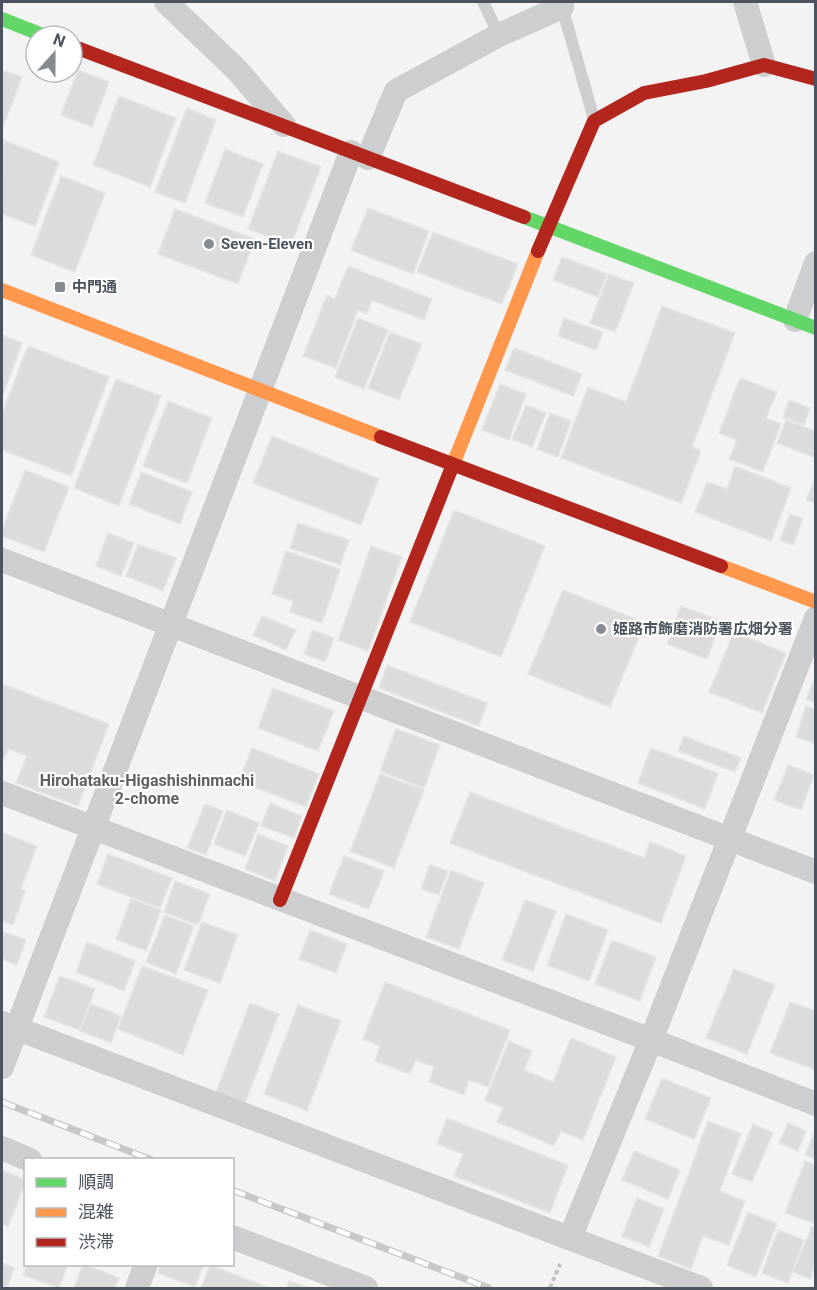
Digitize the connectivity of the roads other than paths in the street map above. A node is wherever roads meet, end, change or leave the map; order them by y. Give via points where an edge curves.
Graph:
1 (166, 2) edge
2 (483, 2) edge
3 (744, 2) edge
4 (563, 4) edge
5 (2, 19) edge
6 (24, 28) edge
7 (499, 35) junction
8 (84, 51) edge
9 (764, 65) junction
10 (816, 79) edge
11 (594, 121) junction
12 (286, 127) junction
13 (359, 155) junction
14 (548, 227) junction
15 (816, 263) edge
16 (2, 290) edge
17 (805, 324) edge
18 (260, 389) junction
19 (453, 465) junction
20 (2, 560) edge
21 (816, 602) edge
22 (816, 618) edge
23 (170, 625) junction
24 (360, 698) junction
25 (2, 793) edge
26 (93, 828) junction
27 (729, 839) junction
28 (816, 872) edge
29 (280, 900) junction
30 (9, 1026) edge
31 (651, 1040) junction
32 (2, 1067) edge
33 (816, 1104) edge
34 (2, 1149) edge
35 (25, 1158) edge
36 (234, 1238) edge
37 (570, 1238) junction
38 (145, 1266) edge
39 (338, 1283) edge
40 (137, 1288) edge
41 (366, 1288) edge
42 (701, 1288) edge

1 - 12 street via 237,70
2 - 7 lane
3 - 9 street
4 - 7 street
4 - 11 lane
5 - 6 street
7 - 13 street via 396,91
8 - 12 street
9 - 10 street
9 - 11 street via 644,93
11 - 14 street
12 - 13 street
13 - 14 street
13 - 18 street
14 - 17 street
14 - 19 street
15 - 17 street
16 - 18 street
18 - 19 street
18 - 23 street
19 - 21 street
19 - 24 street
20 - 23 street
22 - 27 street
23 - 24 street
23 - 26 street
24 - 27 street
24 - 29 street
25 - 26 street
26 - 29 street
26 - 30 street
27 - 28 street
27 - 31 street
29 - 31 street
30 - 32 street
30 - 37 street
31 - 33 street
31 - 37 street
34 - 35 street
36 - 39 street
37 - 42 street
38 - 40 street
39 - 41 street

